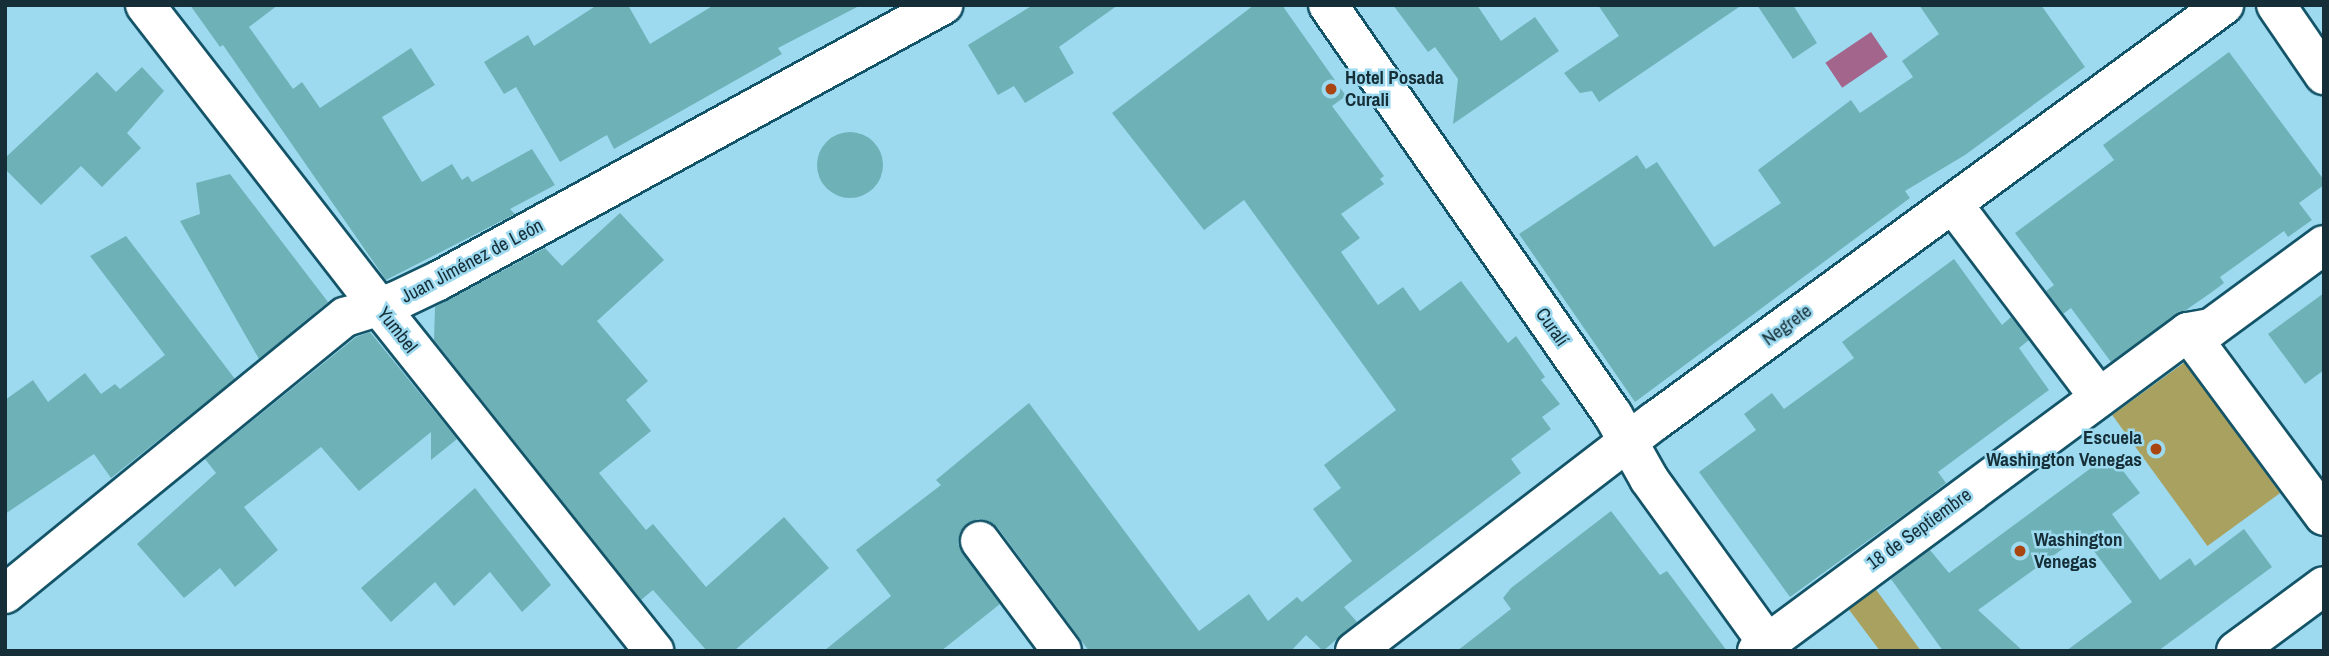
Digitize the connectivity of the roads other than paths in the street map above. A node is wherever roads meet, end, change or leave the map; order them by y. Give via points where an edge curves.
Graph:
1 (145, 5) edge
2 (943, 5) edge
3 (1328, 5) edge
4 (2224, 5) edge
5 (2276, 5) edge
6 (2324, 75) edge
7 (1954, 204) junction
8 (2324, 245) edge
9 (378, 305) junction
10 (2188, 332) junction
11 (2099, 397) junction
12 (1628, 442) junction
13 (2324, 516) edge
14 (980, 541) dead end
15 (2324, 586) edge
16 (5, 594) edge
17 (1766, 648) edge
18 (654, 651) edge
19 (1062, 651) edge
20 (1355, 651) edge
21 (2236, 651) edge

1 - 9 street, Yumbel
2 - 9 street, Juan Jiménez de León via 438,281
3 - 12 street, Curalí
4 - 7 street, Negrete
5 - 6 street
7 - 11 street
7 - 12 street, Negrete
8 - 10 street, 18 de Septiembre via 2211,328
9 - 16 street, Juan Jiménez de León via 345,317
9 - 18 street, Yumbel
10 - 11 street, 18 de Septiembre
10 - 13 street
11 - 17 street, 18 de Septiembre
12 - 17 street, Curalí
12 - 20 street, Negrete
14 - 19 street
15 - 21 street

